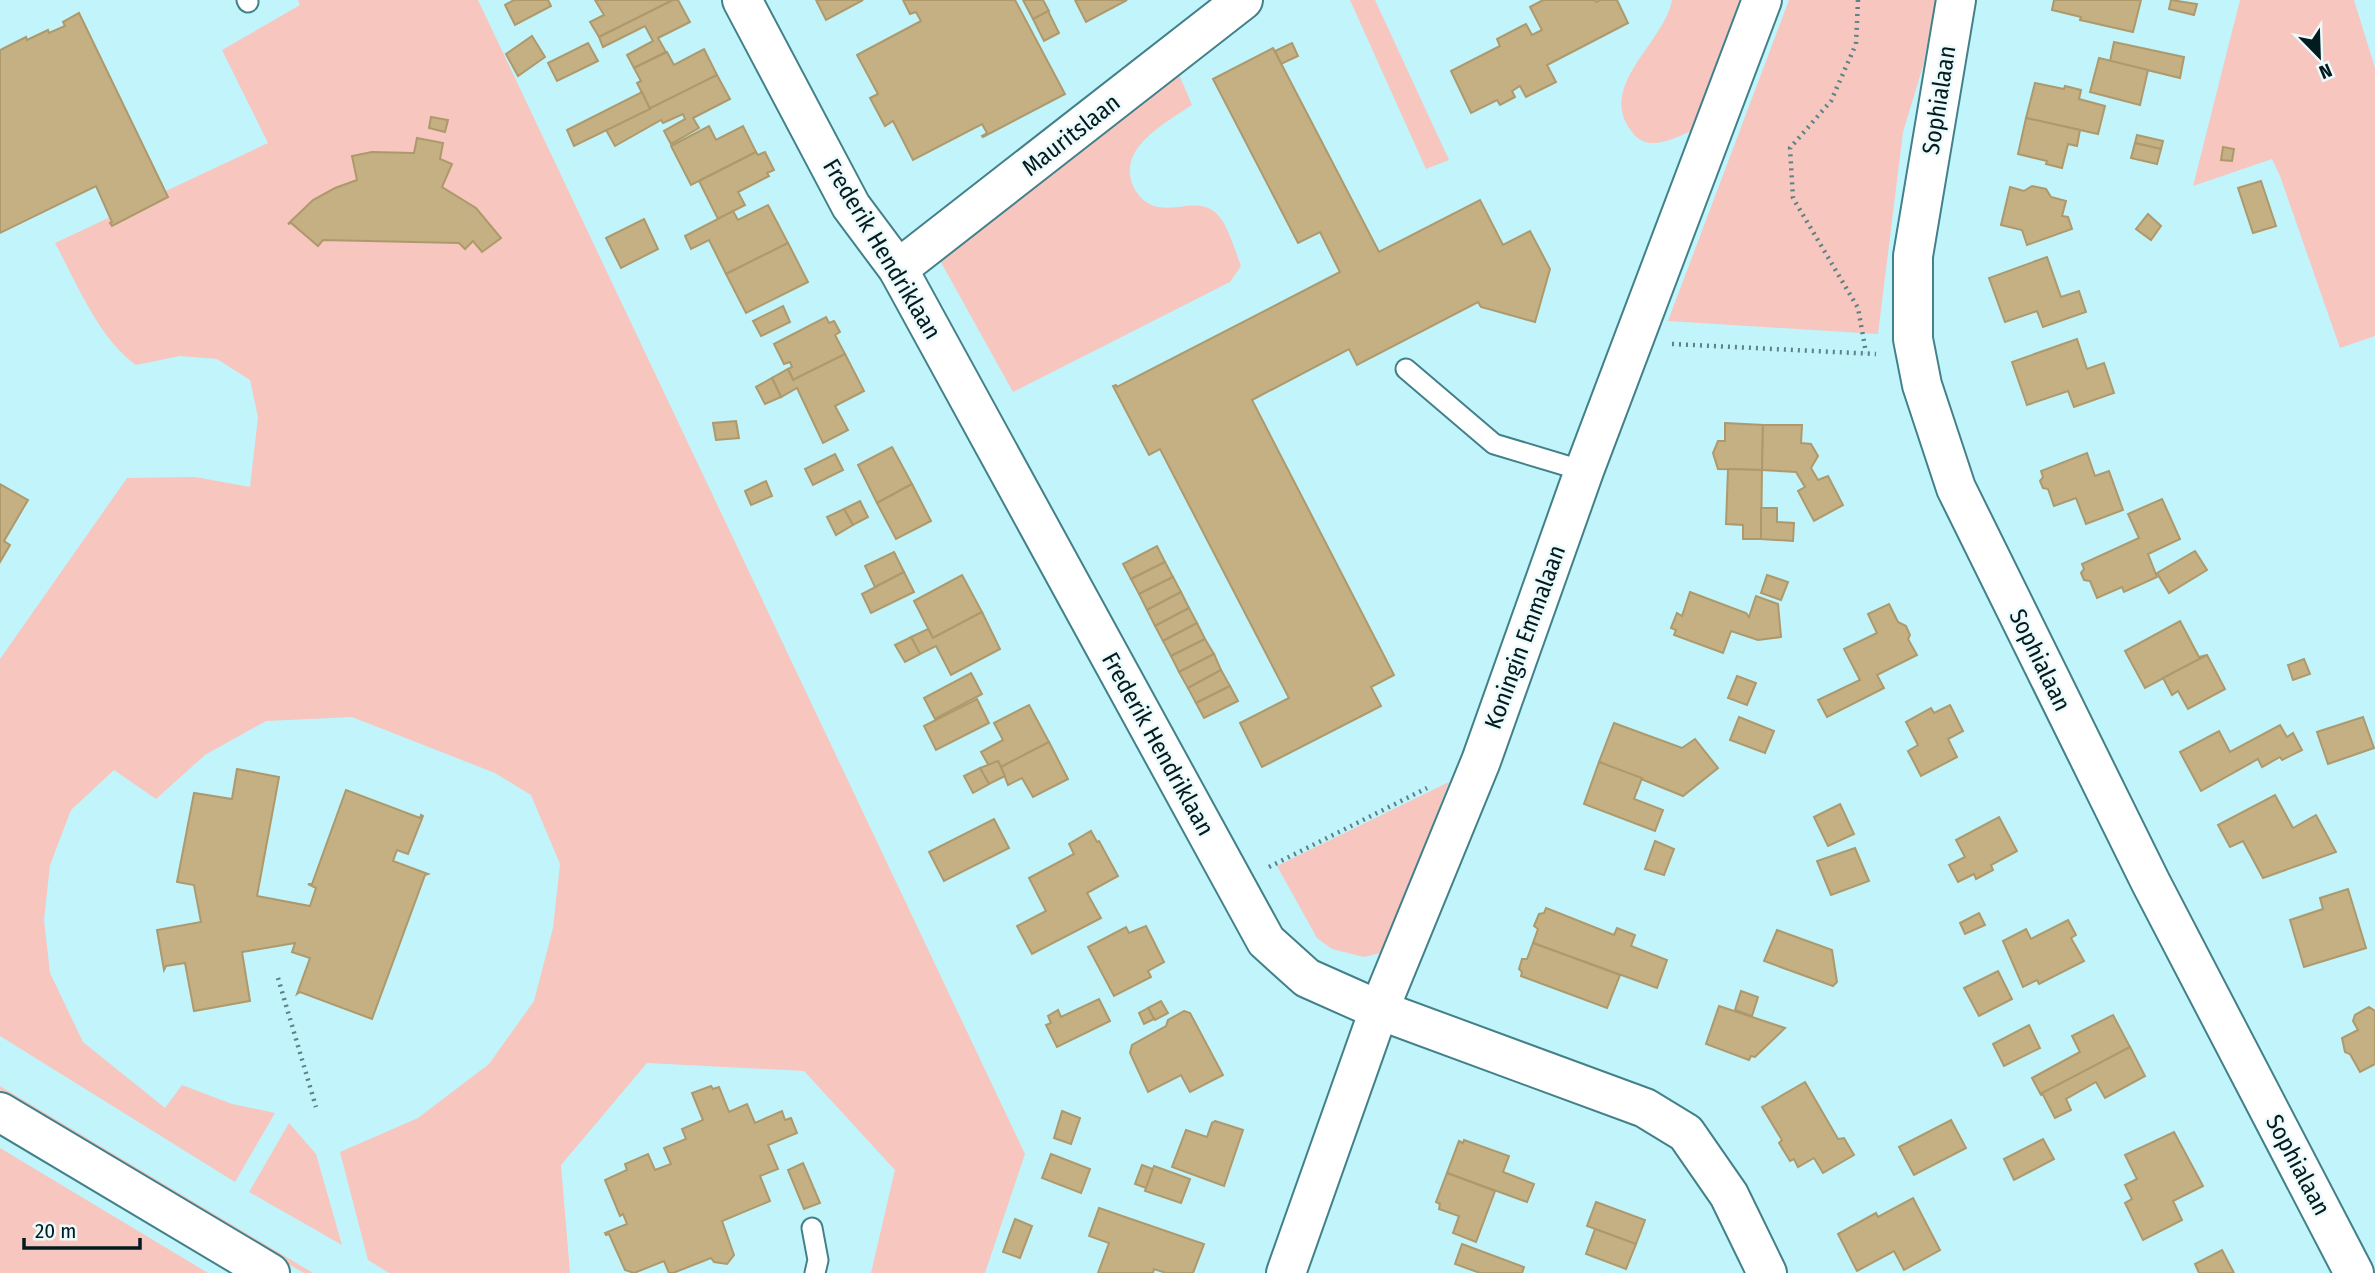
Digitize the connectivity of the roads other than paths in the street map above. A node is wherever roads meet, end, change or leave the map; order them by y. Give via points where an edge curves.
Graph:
1 (742, 0) edge
2 (1243, 0) edge
3 (1762, 0) edge
4 (1956, 0) edge
5 (898, 269) junction
6 (1406, 369) dead end
7 (1584, 471) junction
8 (1380, 1010) junction
9 (0, 1112) edge
10 (813, 1228) dead end
11 (270, 1273) edge
12 (815, 1273) edge
13 (1286, 1273) edge
14 (1767, 1273) edge
15 (2354, 1273) edge

1 - 5 street, Frederik Hendriklaan via 851,206
2 - 5 street, Mauritslaan
3 - 7 street, Koningin Emmalaan
4 - 15 street, Sophialaan via 1913,256 1913,339 1922,385 1956,488 2151,883
5 - 8 street, Frederik Hendriklaan via 1266,942 1307,978
6 - 7 lane via 1494,444
7 - 8 street, Koningin Emmalaan via 1481,761
8 - 13 street, Koningin Emmalaan
8 - 14 street, Frederik Hendriklaan via 1645,1108 1686,1133 1729,1195
9 - 11 street
10 - 12 lane via 818,1260

